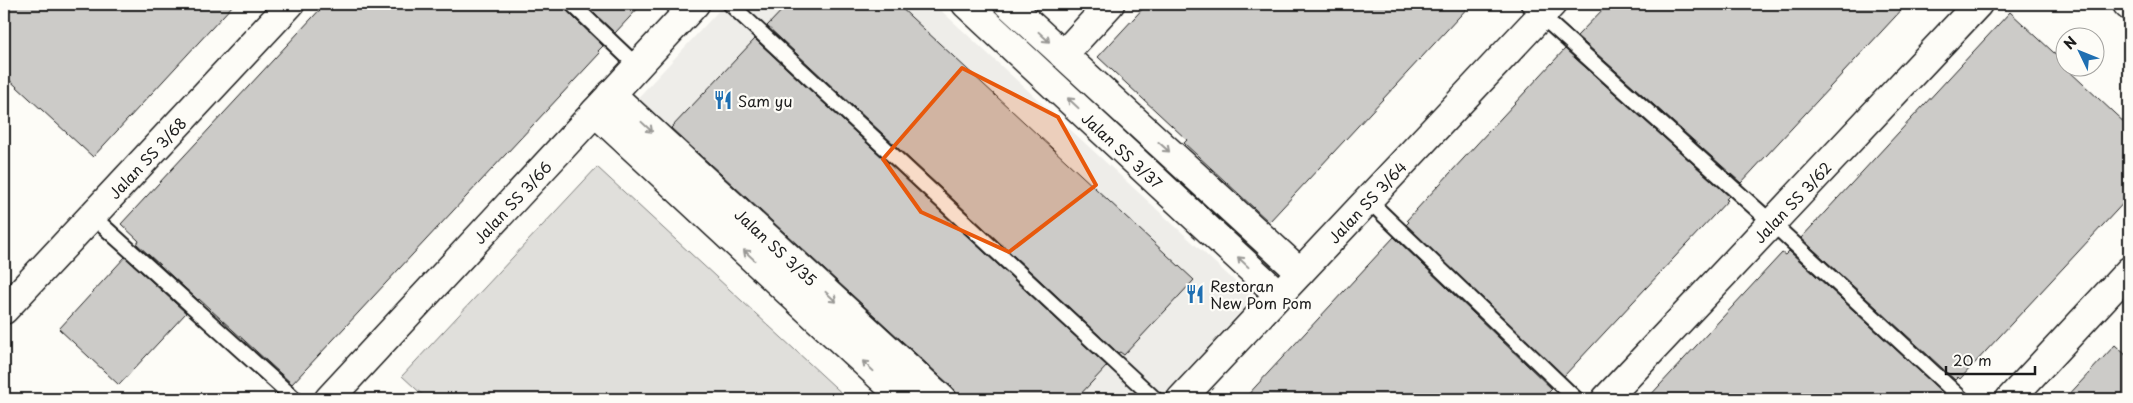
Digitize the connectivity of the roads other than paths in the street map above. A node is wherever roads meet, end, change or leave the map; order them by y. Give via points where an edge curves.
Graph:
1 (290, 4) edge
2 (572, 4) edge
3 (695, 4) edge
4 (730, 4) edge
5 (966, 4) edge
6 (1008, 4) edge
7 (1110, 4) edge
8 (1978, 4) edge
9 (1540, 8) edge
10 (1063, 55) junction
11 (637, 66) junction
12 (603, 103) junction
13 (1368, 200) junction
14 (92, 216) junction
15 (1772, 223) junction
16 (2129, 271) edge
17 (1300, 272) junction
18 (1279, 295) junction
19 (4, 310) edge
20 (295, 399) edge
21 (329, 399) edge
22 (904, 399) edge
23 (942, 399) edge
24 (1155, 399) edge
25 (1181, 399) edge
26 (1576, 399) edge
27 (1606, 399) edge
28 (1962, 399) edge
29 (2010, 399) edge

1 - 14 street, Jalan SS 3/68
2 - 11 lane
3 - 11 street, Jalan SS 3/66
4 - 24 lane
18 -> 5 street, Jalan SS 3/37
6 -> 10 street, Jalan SS 3/37
7 - 10 street
8 - 15 street, Jalan SS 3/62
9 - 13 street, Jalan SS 3/64
9 - 15 lane
10 -> 17 street, Jalan SS 3/37
11 - 12 street, Jalan SS 3/66
12 - 21 street, Jalan SS 3/66
22 -> 12 street, Jalan SS 3/35
12 -> 23 street, Jalan SS 3/35
13 - 17 street, Jalan SS 3/64
13 - 26 lane
14 - 19 street, Jalan SS 3/68
14 - 20 lane
15 - 27 street, Jalan SS 3/62
15 - 28 lane
16 - 29 street
17 - 18 street, Jalan SS 3/64
18 - 25 street, Jalan SS 3/64

